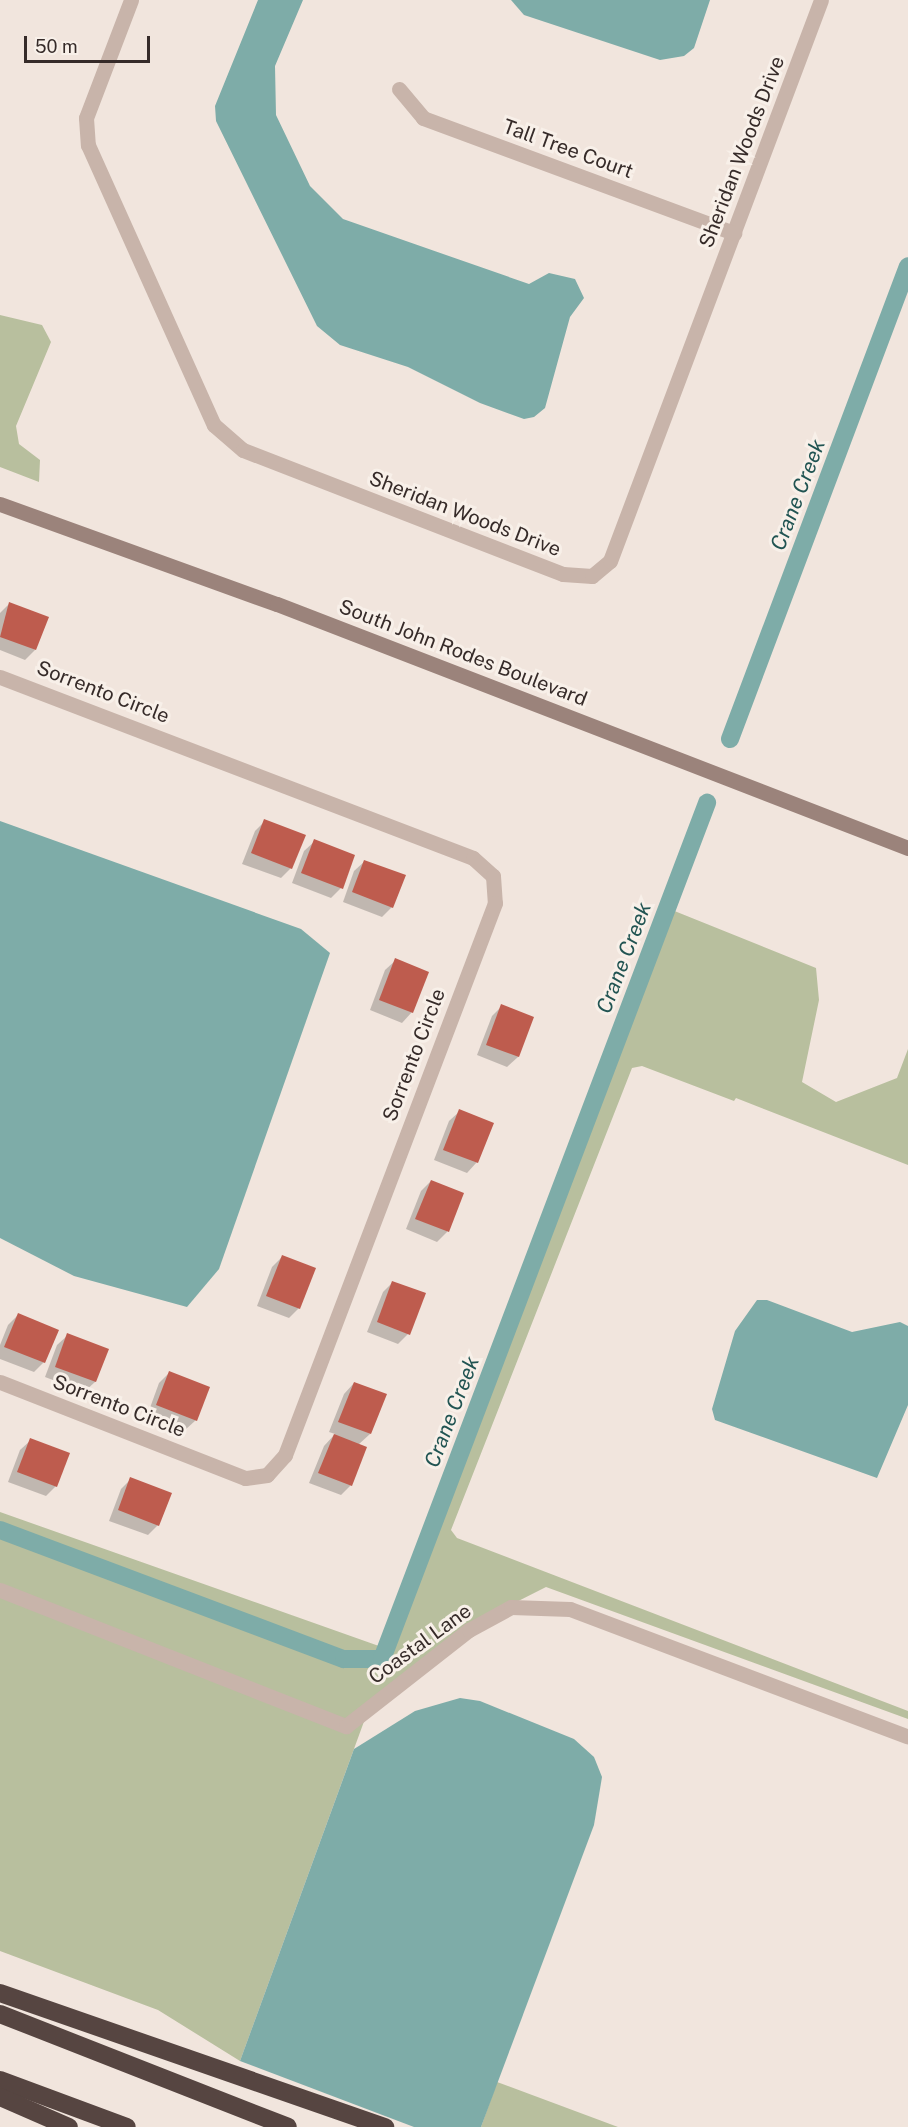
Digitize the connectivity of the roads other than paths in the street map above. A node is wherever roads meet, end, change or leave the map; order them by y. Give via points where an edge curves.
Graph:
1 (131, 0) edge
2 (821, 0) edge
3 (399, 89) dead end
4 (734, 233) junction
5 (0, 504) edge
6 (0, 677) edge
7 (908, 848) edge
8 (0, 1382) edge
9 (0, 1590) edge
10 (908, 1737) edge
11 (0, 1993) edge
12 (0, 2014) edge
13 (0, 2080) edge
14 (0, 2097) edge
15 (69, 2127) edge
16 (127, 2127) edge
17 (288, 2127) edge
18 (385, 2127) edge

1 - 4 street, Sheridan Woods Drive via 86,118 88,145 214,425 243,450 475,540 564,574 592,576 610,561
2 - 4 street, Sheridan Woods Drive
3 - 4 street, Tall Tree Court via 423,118
5 - 7 main road, South John Rodes Boulevard via 278,604
6 - 8 street, Sorrento Circle via 473,858 493,876 495,903 285,1455 267,1475 245,1478
9 - 10 street, Coastal Lane via 346,1726 470,1630 511,1607 570,1609
11 - 18 highway
12 - 17 highway
13 - 16 highway
14 - 15 highway

